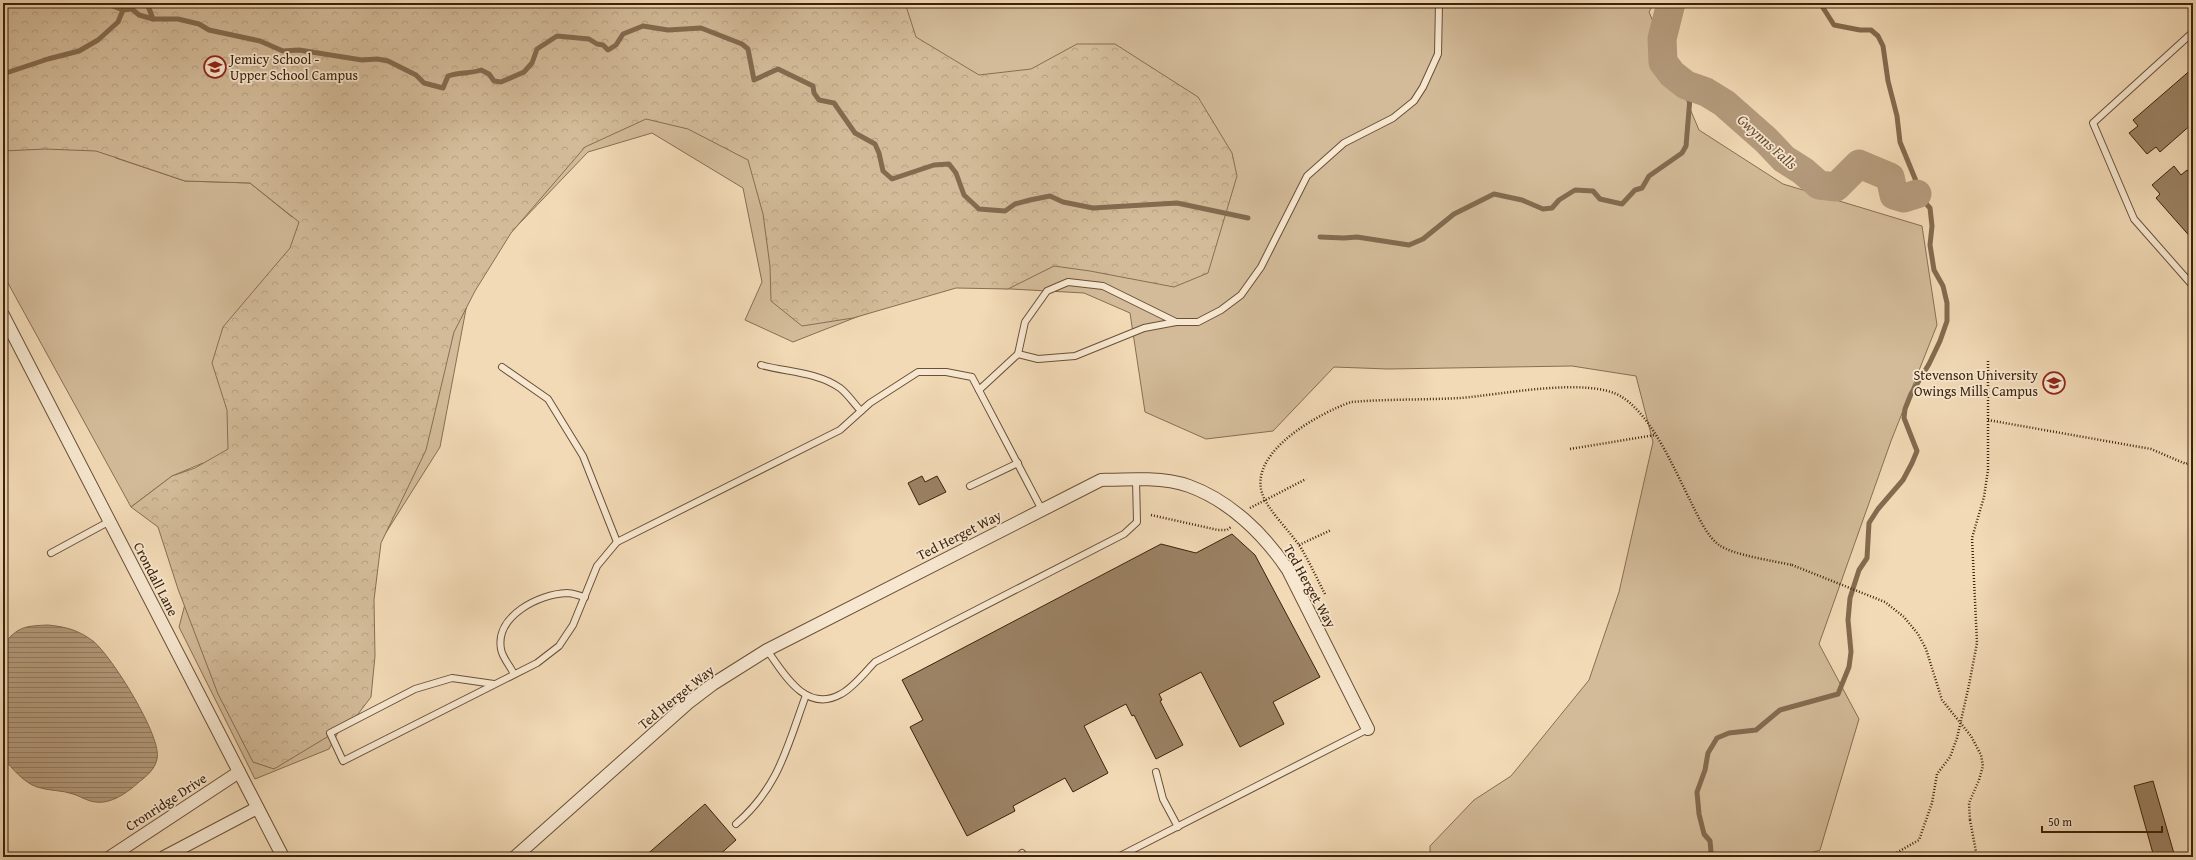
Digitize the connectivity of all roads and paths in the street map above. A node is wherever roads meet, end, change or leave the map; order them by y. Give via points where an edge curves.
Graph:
1 (1439, 3) edge
2 (2193, 32) edge
3 (2193, 286) edge
4 (3, 315) edge
5 (1176, 322) junction
6 (1018, 354) junction
7 (1988, 360) dead end
8 (761, 365) dead end
9 (502, 367) dead end
10 (979, 390) junction
11 (861, 411) junction
12 (1988, 420) junction
13 (1655, 434) junction
14 (1570, 449) dead end
15 (2193, 460) edge
16 (1018, 463) junction
17 (1136, 480) junction
18 (970, 486) dead end
19 (1042, 510) junction
20 (110, 521) junction
21 (1331, 530) dead end
22 (618, 542) junction
23 (1299, 546) junction
24 (51, 553) dead end
25 (1326, 594) dead end
26 (585, 597) junction
27 (767, 650) junction
28 (514, 674) junction
29 (494, 684) junction
30 (806, 695) junction
31 (1368, 729) joint
32 (239, 772) junction
33 (1156, 772) dead end
34 (257, 808) junction
35 (736, 824) dead end
36 (1178, 827) junction
37 (110, 857) edge
38 (164, 857) edge
39 (283, 857) edge
40 (515, 857) edge
41 (1118, 857) edge
42 (1889, 857) edge
43 (1977, 857) edge

1 - 5 lane via 1438,54 1423,88 1414,101 1393,118 1344,143 1307,176 1261,267 1241,295 1221,310 1198,322
2 - 3 lane via 2093,123 2134,218
4 - 20 street, Crondall Lane
5 - 6 lane via 1144,328 1075,356 1038,359
5 - 6 lane via 1103,286 1068,282 1047,292 1025,322
6 - 10 lane
7 - 12 path
8 - 11 lane via 819,377 840,388
9 - 22 lane via 548,399 583,456
10 - 11 lane via 972,378 946,372 918,372 888,390
10 - 16 lane
11 - 22 lane via 840,430
12 - 15 path via 2151,449 2186,464
12 - 42 path via 1988,470 1984,497 1972,538 1977,643 1967,693 1950,757 1937,774 1932,803 1919,840
13 - 14 path
13 - 23 path via 1638,411 1621,396 1584,387 1488,396 1351,402 1332,409 1282,443 1268,459 1260,480 1266,501
13 - 43 path, bridge via 1701,523 1719,545 1744,554 1792,565 1885,602 1904,616 1918,634 1926,649 1942,700 1971,736 1981,755 1982,766 1969,803
16 - 18 lane
16 - 19 lane
17 - 19 street, Ted Herget Way via 1101,480
17 - 30 lane via 1137,522 1124,534 875,662 842,694 819,699
17 - 31 street, Ted Herget Way via 1188,486 1220,501 1255,529 1288,570
19 - 27 street, Ted Herget Way
20 - 24 lane
20 - 32 street, Crondall Lane
21 - 23 path
22 - 26 lane via 597,566
23 - 25 path
26 - 28 lane via 573,625 559,646 537,663
26 - 28 lane via 568,593 549,595 525,607 507,621 500,636 501,650
27 - 30 lane via 790,684
27 - 40 street, Ted Herget Way via 688,703
28 - 29 lane
29 - 29 lane via 343,761 330,733 415,689 452,678
30 - 35 lane via 770,786 754,809
31 - 36 lane
32 - 34 street, Crondall Lane
32 - 37 street, Cronridge Drive
33 - 36 lane via 1163,799
34 - 38 street
34 - 39 street, Crondall Lane
36 - 41 lane

